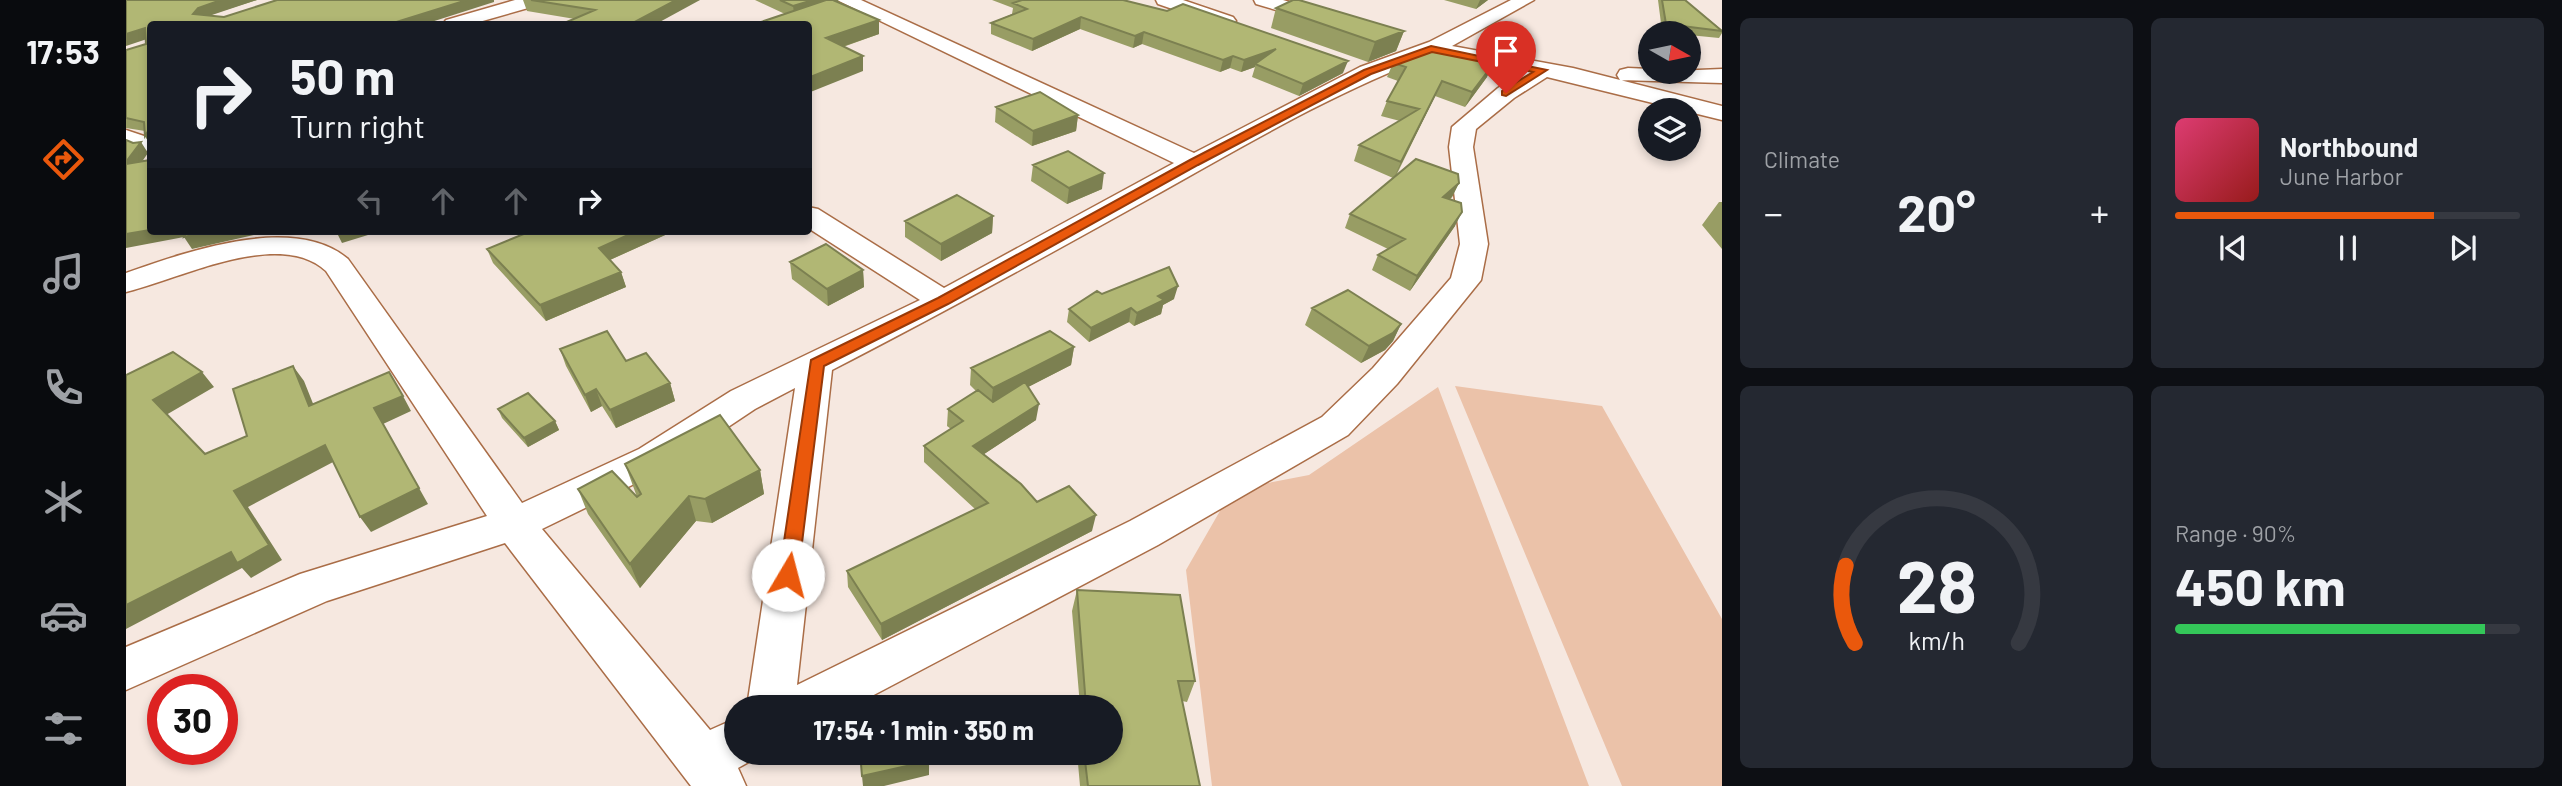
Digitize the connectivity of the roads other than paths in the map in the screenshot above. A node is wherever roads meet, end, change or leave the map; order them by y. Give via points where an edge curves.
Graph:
1 (535, 0) edge
2 (846, 0) edge
3 (1165, 0) edge
4 (1263, 0) edge
5 (1525, 0) edge
6 (463, 21) edge
7 (1340, 23) edge
8 (1246, 28) edge
9 (1392, 38) edge
10 (1431, 49) junction
11 (1344, 63) edge
12 (1368, 72) junction
13 (1557, 73) junction
14 (1722, 76) edge
15 (1722, 113) edge
16 (126, 137) edge
17 (147, 143) edge
18 (1194, 163) junction
19 (812, 218) edge
20 (126, 283) edge
21 (943, 301) junction
22 (816, 364) junction
23 (514, 524) junction
24 (126, 669) edge
25 (773, 695) edge
26 (827, 695) edge
27 (720, 763) edge

1 - 6 street
2 - 18 street
3 - 8 street
4 - 7 street
5 - 10 street
9 - 10 street
10 - 12 street
10 - 13 street
11 - 12 street
12 - 18 street
13 - 14 street
13 - 15 street
13 - 26 street via 1491,104 1464,127 1461,147 1474,244 1466,280 1385,376 1335,426 1144,533
16 - 17 street
18 - 21 street
19 - 21 street
20 - 23 street via 172,266 270,247 320,251 337,265
21 - 22 street
22 - 23 street via 743,400 652,459
22 - 25 street
23 - 24 street via 315,587
23 - 27 street

